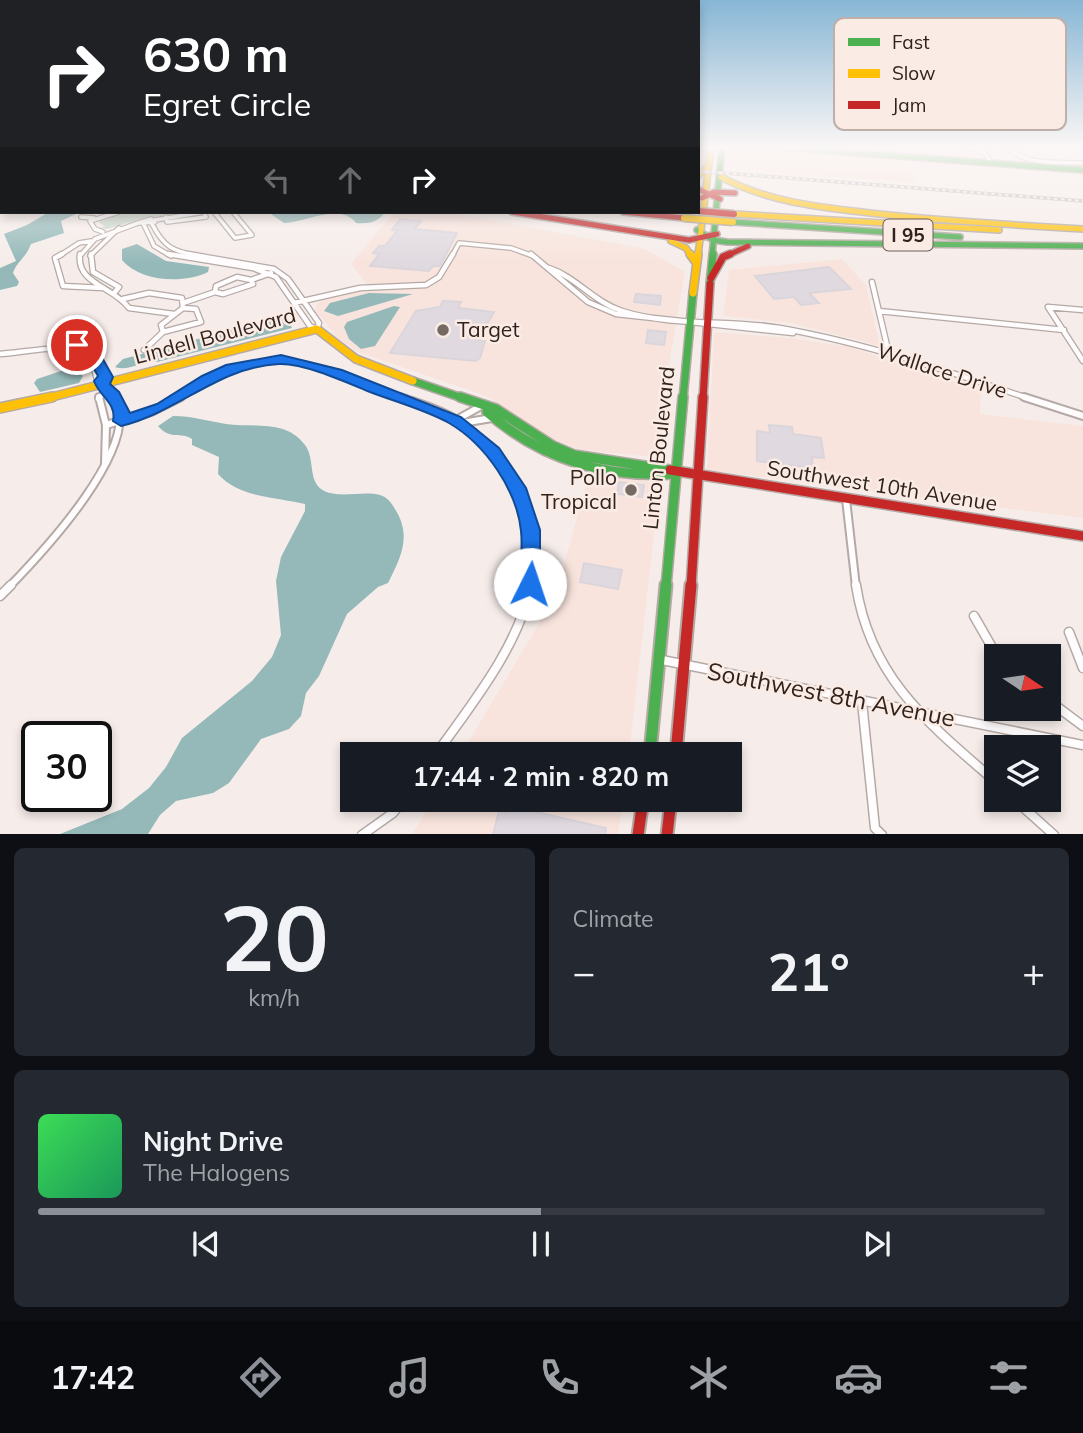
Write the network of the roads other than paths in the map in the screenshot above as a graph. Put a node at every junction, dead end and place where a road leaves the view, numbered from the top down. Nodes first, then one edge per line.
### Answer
1 (731, 185) edge
2 (709, 193) edge
3 (780, 199) junction
4 (700, 211) edge
5 (113, 214) edge
6 (206, 214) edge
7 (216, 214) edge
8 (235, 214) edge
9 (525, 214) edge
10 (643, 214) edge
11 (81, 217) dead end
12 (733, 218) junction
13 (94, 219) junction
14 (153, 222) junction
15 (138, 223) junction
16 (144, 225) junction
17 (119, 228) junction
18 (1083, 231) edge
19 (104, 232) junction
20 (640, 232) junction
21 (697, 235) junction
22 (714, 238) junction
23 (91, 241) junction
24 (772, 243) junction
25 (1083, 244) edge
26 (219, 259) joint
27 (695, 261) junction
28 (239, 262) junction
29 (234, 265) junction
30 (549, 268) joint
31 (273, 272) junction
32 (711, 278) junction
33 (251, 280) junction
34 (872, 282) dead end
35 (106, 288) junction
36 (115, 292) junction
37 (215, 292) junction
38 (123, 299) junction
39 (304, 301) junction
40 (294, 303) junction
41 (183, 306) junction
42 (1048, 307) joint
43 (1083, 310) edge
44 (879, 311) junction
45 (174, 314) junction
46 (691, 321) junction
47 (706, 323) junction
48 (317, 330) junction
49 (1064, 330) junction
50 (163, 332) junction
51 (144, 350) dead end
52 (67, 351) junction
53 (0, 354) edge
54 (888, 354) junction
55 (1083, 362) edge
56 (103, 386) junction
57 (486, 406) junction
58 (0, 408) edge
59 (1083, 416) edge
60 (493, 418) junction
61 (121, 421) junction
62 (459, 422) junction
63 (107, 425) junction
64 (105, 463) junction
65 (676, 473) junction
66 (697, 477) junction
67 (846, 499) junction
68 (1083, 536) edge
69 (0, 596) edge
70 (974, 616) dead end
71 (1069, 632) dead end
72 (989, 644) edge
73 (662, 660) junction
74 (686, 666) junction
75 (1083, 668) edge
76 (862, 702) junction
77 (1061, 709) edge
78 (918, 713) junction
79 (1083, 726) edge
80 (444, 742) edge
81 (652, 742) edge
82 (677, 742) edge
83 (1083, 745) edge
84 (984, 771) edge
85 (394, 812) edge
86 (641, 812) edge
87 (670, 812) edge
88 (1028, 812) edge
89 (878, 832) edge
90 (363, 834) edge
91 (638, 834) edge
92 (667, 834) edge
93 (1053, 834) edge

1 - 3 main road
2 - 3 main road
2 - 21 main road, Linton Boulevard
2 - 22 main road, Linton Boulevard
3 - 18 main road
4 - 12 main road, I 95, bridge
5 - 13 street
6 - 14 street
7 - 8 street
9 - 20 main road
10 - 12 main road, I 95, bridge
11 - 13 street
12 - 18 main road, I 95
12 - 25 main road, I 95
13 - 19 street
14 - 15 street
14 - 16 street
14 - 26 street
15 - 16 street
15 - 17 street
16 - 29 street
17 - 19 street
17 - 36 street
19 - 23 street
20 - 21 main road
20 - 27 main road
21 - 22 main road
21 - 27 main road, Linton Boulevard
22 - 24 main road
22 - 32 main road, Linton Boulevard
23 - 35 street
23 - 35 street
24 - 25 main road
24 - 32 main road
26 - 28 street
27 - 46 main road, Linton Boulevard
28 - 29 street
28 - 31 street
29 - 31 street
30 - 39 street
30 - 46 street, Wallace Drive
31 - 33 street
31 - 39 street
31 - 40 street
32 - 47 main road, Linton Boulevard
33 - 37 street
33 - 37 street
34 - 44 street
35 - 36 street
36 - 38 street
37 - 41 street
38 - 41 street
38 - 45 street
39 - 40 street
39 - 48 street
40 - 48 street
41 - 45 street
41 - 50 street
42 - 43 street
42 - 49 street
44 - 49 street
44 - 54 street
45 - 50 street
46 - 47 street, Wallace Drive
46 - 65 main road, Linton Boulevard
47 - 54 street, Wallace Drive
47 - 66 main road, Linton Boulevard
48 - 56 main road, Lindell Boulevard
48 - 57 main road, Southwest 10th Avenue
49 - 55 street
50 - 51 street
52 - 53 street
52 - 56 street
52 - 56 street
54 - 59 street, Wallace Drive
56 - 58 main road, Lindell Boulevard
56 - 61 street
56 - 63 street
57 - 60 main road, Southwest 10th Avenue
57 - 62 street
57 - 65 main road, Southwest 10th Avenue
60 - 62 street
60 - 65 main road, Southwest 10th Avenue
61 - 62 street
61 - 63 street
61 - 64 street
62 - 80 street
63 - 64 street
64 - 69 street
65 - 66 main road, Southwest 10th Avenue
65 - 73 main road, Linton Boulevard
66 - 67 main road, Southwest 10th Avenue
66 - 74 main road, Linton Boulevard
67 - 68 main road, Southwest 10th Avenue
67 - 78 street
70 - 72 street
71 - 75 street
73 - 74 street, Southwest 8th Avenue
73 - 81 main road, Linton Boulevard
74 - 76 street, Southwest 8th Avenue
74 - 82 main road, Linton Boulevard
76 - 78 street, Southwest 8th Avenue
76 - 89 street
77 - 79 street
78 - 83 street, Southwest 8th Avenue
78 - 84 street
85 - 90 street
86 - 91 main road
87 - 92 main road
88 - 93 street

